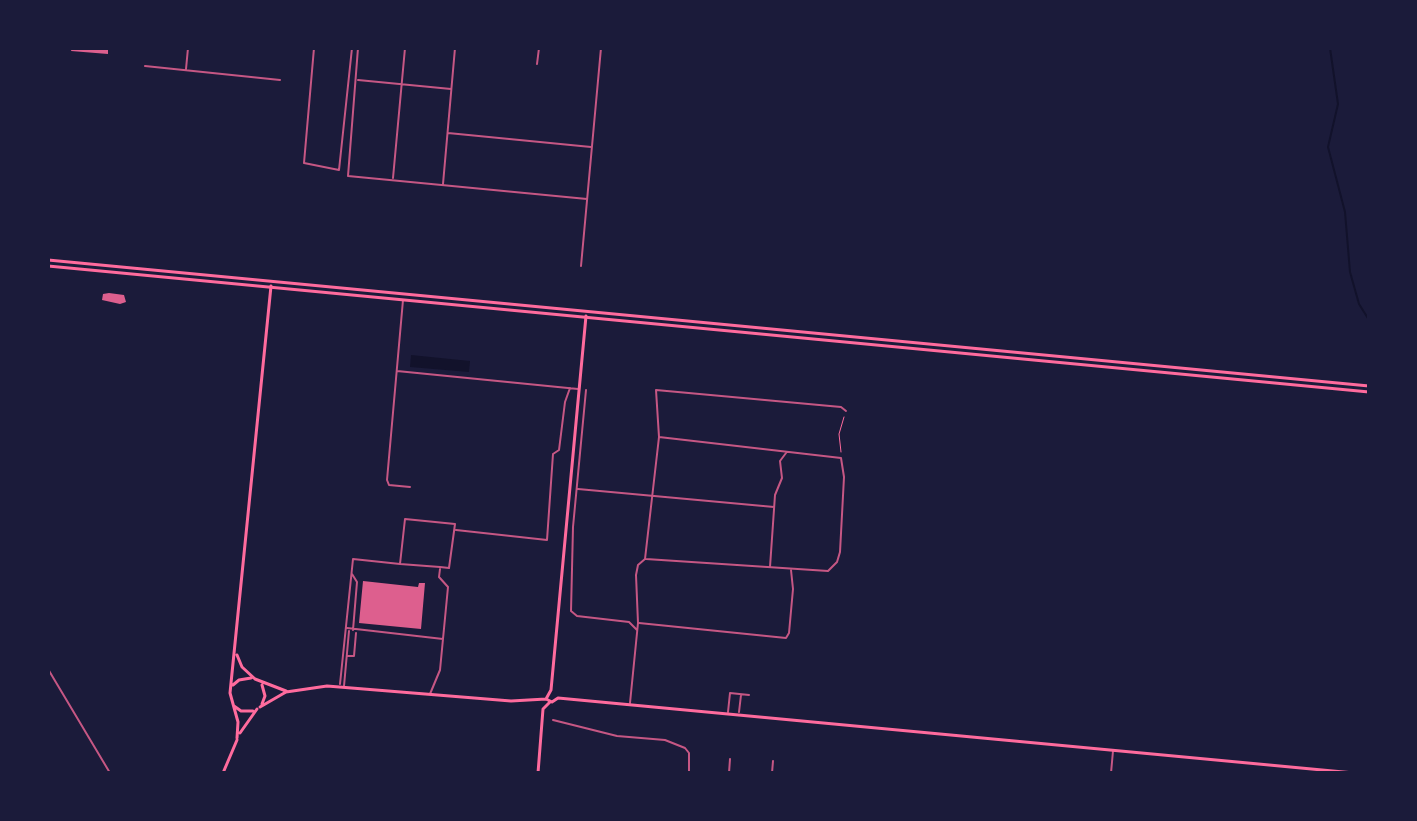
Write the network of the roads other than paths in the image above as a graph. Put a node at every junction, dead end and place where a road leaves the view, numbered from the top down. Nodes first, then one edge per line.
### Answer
1 (188, 48) edge
2 (314, 48) edge
3 (352, 48) edge
4 (358, 48) edge
5 (405, 48) edge
6 (455, 48) edge
7 (539, 48) edge
8 (601, 48) edge
9 (537, 64) dead end
10 (145, 66) dead end
11 (186, 70) junction
12 (280, 80) dead end
13 (355, 80) junction
14 (401, 85) junction
15 (452, 90) junction
16 (448, 133) junction
17 (592, 147) junction
18 (392, 180) junction
19 (443, 186) junction
20 (587, 199) junction
21 (48, 260) edge
22 (48, 266) edge
23 (581, 266) dead end
24 (152, 269) junction
25 (151, 275) junction
26 (271, 281) junction
27 (271, 286) junction
28 (327, 286) junction
29 (326, 292) junction
30 (403, 299) junction
31 (586, 316) junction
32 (870, 338) junction
33 (870, 344) junction
34 (1143, 364) junction
35 (1143, 370) junction
36 (397, 371) junction
37 (1249, 374) junction
38 (1248, 380) junction
39 (1369, 386) edge
40 (570, 388) junction
41 (579, 389) junction
42 (586, 390) dead end
43 (1369, 392) edge
44 (846, 411) road end
45 (659, 437) junction
46 (786, 453) junction
47 (410, 487) dead end
48 (577, 489) junction
49 (653, 497) junction
50 (774, 507) junction
51 (454, 530) junction
52 (645, 559) junction
53 (400, 564) junction
54 (440, 567) junction
55 (770, 569) junction
56 (791, 569) junction
57 (352, 573) junction
58 (638, 623) junction
59 (350, 629) junction
60 (637, 630) junction
61 (443, 639) junction
62 (236, 647) junction
63 (347, 656) junction
64 (48, 669) edge
65 (257, 681) junction
66 (342, 686) junction
67 (294, 690) junction
68 (551, 690) junction
69 (231, 691) junction
70 (430, 694) junction
71 (741, 694) junction
72 (749, 695) dead end
73 (558, 698) junction
74 (548, 700) junction
75 (232, 703) junction
76 (630, 705) junction
77 (258, 708) junction
78 (728, 714) junction
79 (739, 715) junction
80 (553, 720) dead end
81 (237, 738) junction
82 (1113, 750) junction
83 (730, 759) dead end
84 (773, 761) dead end
85 (110, 773) edge
86 (223, 773) edge
87 (538, 773) edge
88 (689, 773) edge
89 (729, 773) edge
90 (772, 773) edge
91 (1111, 773) edge
92 (1354, 773) edge

1 - 11 street
2 - 3 street
4 - 13 street
5 - 14 street
6 - 15 street
7 - 9 street
8 - 17 street
10 - 11 street
11 - 12 street
13 - 14 street
13 - 18 street
14 - 15 street
14 - 18 street
15 - 16 street
16 - 17 street
16 - 19 street
17 - 20 street
18 - 19 street
19 - 20 street
20 - 23 street
21 - 24 main road
22 - 25 main road
24 - 25 main road
24 - 26 main road
25 - 27 main road
26 - 27 main road
26 - 28 main road
27 - 29 main road
27 - 62 main road
28 - 29 main road
28 - 32 main road
29 - 30 main road
30 - 31 main road
30 - 36 street
31 - 33 main road
31 - 41 main road
32 - 33 main road
32 - 34 main road
33 - 35 main road
34 - 35 main road
34 - 37 main road
35 - 38 main road
36 - 40 street
36 - 47 street
37 - 38 main road
37 - 39 main road
38 - 43 main road
40 - 41 street
40 - 51 street
41 - 68 main road
42 - 48 street
44 - 45 street
45 - 46 street
45 - 49 street
46 - 50 street
46 - 56 street
48 - 49 street
48 - 60 street
49 - 50 street
49 - 52 street
50 - 55 street
51 - 53 street
51 - 54 street
52 - 55 street
52 - 58 street
53 - 54 street
53 - 57 street
54 - 61 street
55 - 56 street
56 - 58 street
57 - 59 street
57 - 59 street
58 - 60 street
59 - 61 street
59 - 63 street
59 - 63 street
59 - 66 street
60 - 76 street
61 - 70 street
62 - 65 main road
62 - 69 main road
63 - 66 street
64 - 85 street
65 - 67 main road
65 - 69 main road
65 - 77 main road
66 - 67 main road
66 - 70 main road
67 - 77 main road
68 - 73 main road
68 - 74 main road
69 - 75 main road
70 - 74 main road
71 - 72 street
71 - 78 street
71 - 79 street
73 - 74 main road
73 - 76 main road
74 - 87 main road
75 - 77 main road
75 - 81 main road
76 - 78 main road
77 - 81 main road
78 - 79 main road
79 - 82 main road
80 - 88 street
81 - 86 main road
82 - 91 street
82 - 92 main road
83 - 89 street
84 - 90 street

